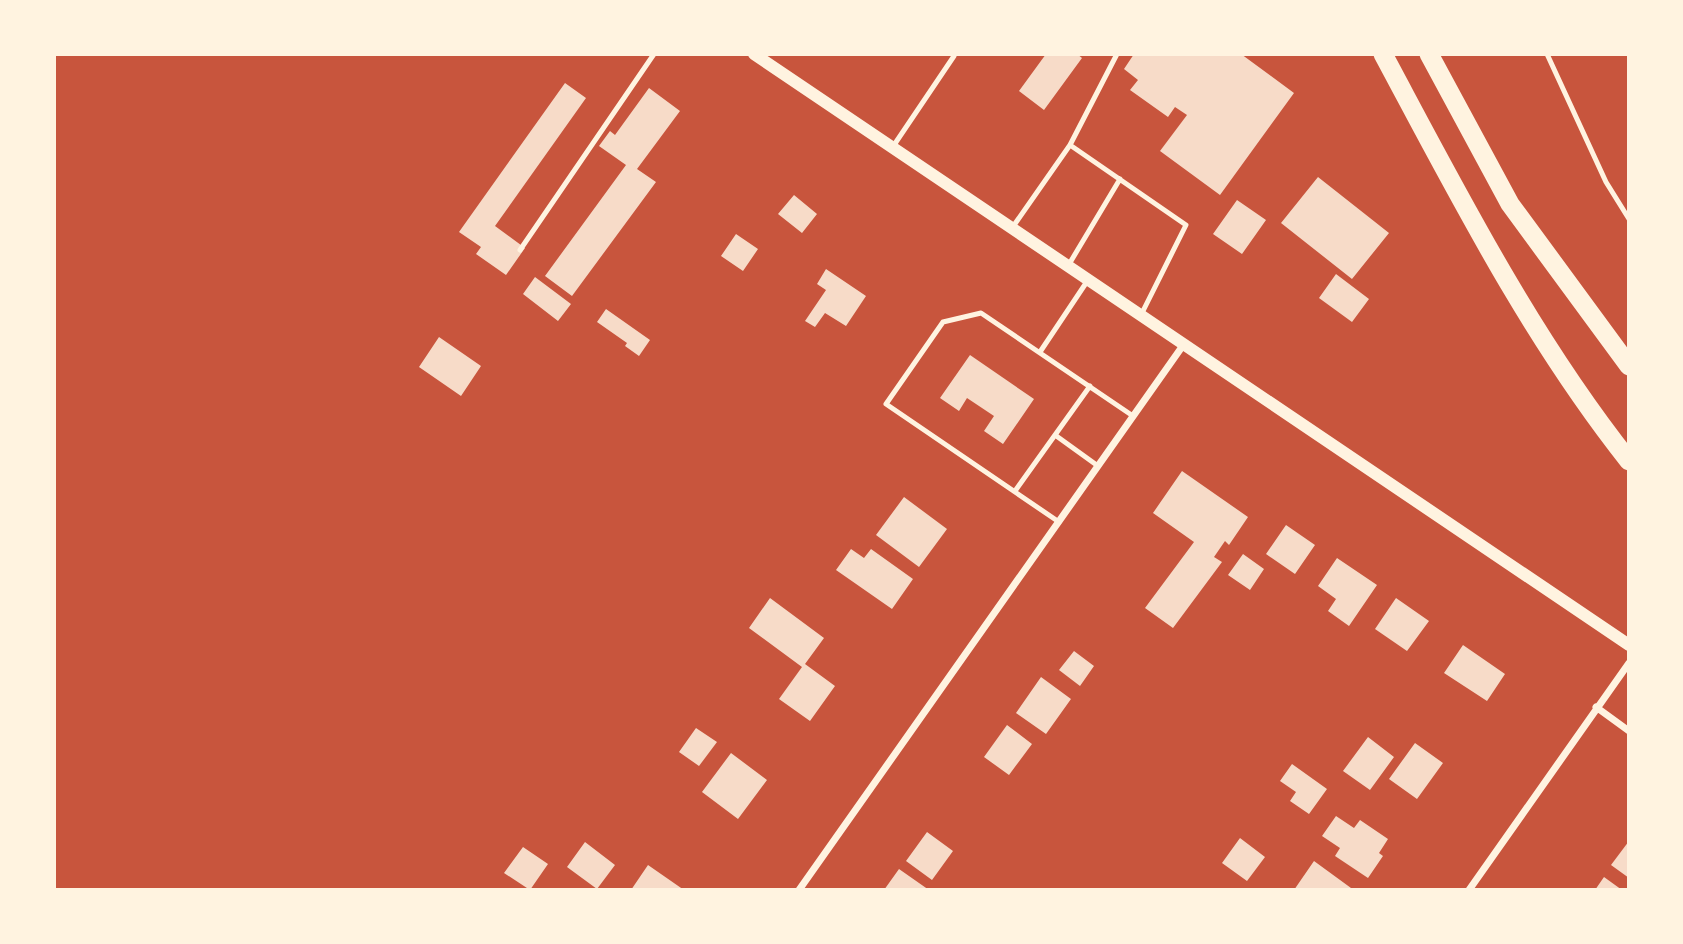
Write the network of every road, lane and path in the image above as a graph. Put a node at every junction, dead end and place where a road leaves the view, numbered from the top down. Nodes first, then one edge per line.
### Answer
1 (654, 54) edge
2 (754, 54) edge
3 (1116, 54) edge
4 (1383, 54) edge
5 (1429, 54) edge
6 (1547, 54) edge
7 (953, 55) edge
8 (771, 59) edge
9 (1070, 145) junction
10 (892, 148) junction
11 (1120, 180) junction
12 (1629, 219) edge
13 (1012, 229) junction
14 (520, 250) dead end
15 (1068, 266) junction
16 (1088, 280) junction
17 (1141, 315) junction
18 (1184, 344) junction
19 (1040, 352) junction
20 (1629, 366) edge
21 (1090, 386) junction
22 (1133, 416) junction
23 (1055, 435) junction
24 (1629, 461) edge
25 (1098, 466) junction
26 (1015, 491) junction
27 (1059, 522) junction
28 (1629, 645) edge
29 (1629, 663) edge
30 (1596, 707) junction
31 (1629, 731) edge
32 (799, 890) edge
33 (1469, 890) edge

1 - 14 lane
2 - 8 street
3 - 9 lane
4 - 24 highway
5 - 20 highway
6 - 12 lane
7 - 10 lane
8 - 10 street
9 - 11 lane
9 - 13 lane
10 - 13 street
11 - 15 lane
11 - 17 lane
13 - 15 street
15 - 16 street
16 - 17 street
16 - 19 lane
17 - 18 street
18 - 22 street
18 - 28 street
19 - 21 lane
19 - 26 lane
21 - 22 lane
21 - 23 lane
22 - 25 street
23 - 25 lane
23 - 26 lane
25 - 27 street
26 - 27 lane
27 - 32 street
29 - 30 street
30 - 31 street
30 - 33 street

